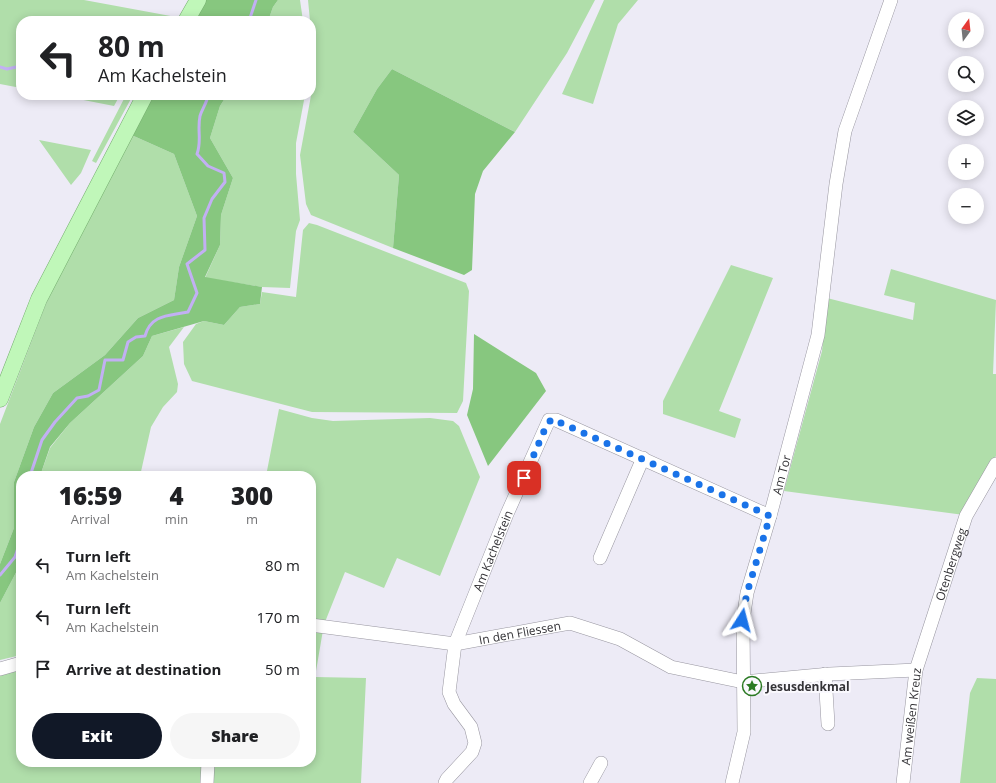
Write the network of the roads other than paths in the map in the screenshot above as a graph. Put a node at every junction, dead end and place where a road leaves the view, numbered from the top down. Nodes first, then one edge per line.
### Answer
1 (198, 0) edge
2 (891, 0) edge
3 (189, 16) edge
4 (142, 100) edge
5 (0, 399) edge
6 (643, 458) junction
7 (996, 464) edge
8 (770, 516) junction
9 (600, 558) dead end
10 (316, 626) edge
11 (455, 644) junction
12 (16, 664) edge
13 (0, 669) edge
14 (916, 670) junction
15 (825, 674) junction
16 (743, 682) junction
17 (828, 724) dead end
18 (601, 763) dead end
19 (208, 767) edge
20 (207, 783) edge
21 (445, 783) edge
22 (590, 783) edge
23 (732, 783) edge
24 (903, 783) edge

1 - 3 main road
2 - 8 street, Am Tor
4 - 5 main road
6 - 8 street, Am Kachelstein
6 - 9 street
6 - 11 street, Am Kachelstein
7 - 14 street, Otenbergweg
8 - 16 street, Am Tor
10 - 11 street, In den Fliessen
11 - 16 street, In den Fliessen
11 - 21 street
12 - 13 street
14 - 15 street, Am weißen Kreuz
14 - 24 street, Am weißen Kreuz
15 - 16 street, Am weißen Kreuz
15 - 17 street
16 - 23 street, Am Tor
18 - 22 street
19 - 20 street

